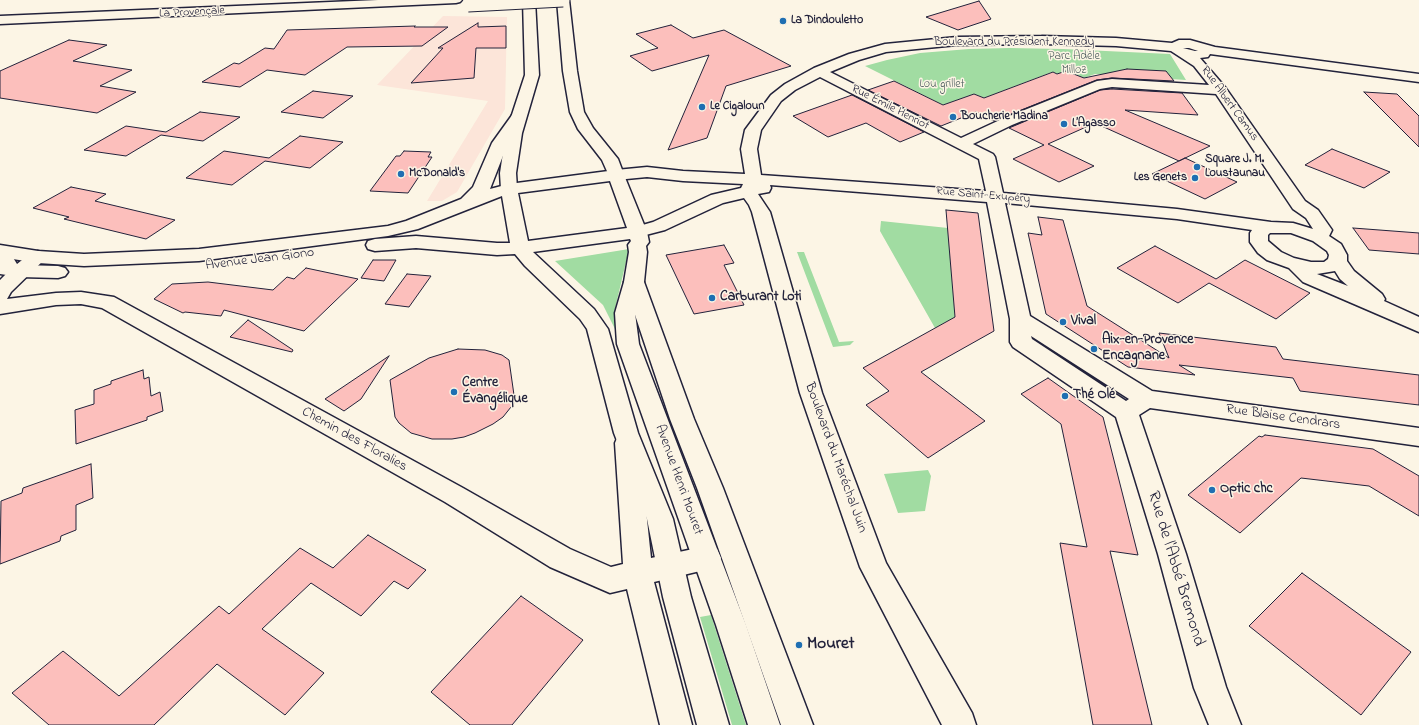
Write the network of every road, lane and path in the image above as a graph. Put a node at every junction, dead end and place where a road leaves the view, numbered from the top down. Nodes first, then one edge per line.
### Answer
1 (199, 0) edge
2 (224, 0) edge
3 (456, 0) edge
4 (529, 0) edge
5 (563, 0) edge
6 (149, 2) junction
7 (0, 9) edge
8 (108, 17) junction
9 (0, 20) edge
10 (1174, 49) joint
11 (1201, 56) junction
12 (819, 71) junction
13 (1400, 76) junction
14 (1419, 78) edge
15 (1220, 90) junction
16 (1419, 94) edge
17 (520, 114) junction
18 (960, 144) junction
19 (616, 176) junction
20 (751, 185) junction
21 (509, 189) junction
22 (994, 197) junction
23 (466, 203) junction
24 (1299, 205) junction
25 (1177, 214) junction
26 (1277, 227) junction
27 (638, 232) junction
28 (1319, 237) junction
29 (1259, 242) junction
30 (520, 248) junction
31 (0, 252) edge
32 (38, 257) junction
33 (1337, 261) junction
34 (1297, 265) junction
35 (10, 269) edge
36 (634, 282) junction
37 (0, 295) edge
38 (0, 307) edge
39 (1386, 309) junction
40 (1419, 325) edge
41 (1136, 406) junction
42 (626, 433) junction
43 (1419, 437) edge
44 (707, 558) junction
45 (671, 566) junction
46 (638, 574) junction
47 (676, 725) edge
48 (713, 725) edge
49 (764, 725) edge
50 (797, 725) edge
51 (960, 725) edge
52 (1225, 725) edge

1 - 6 main road
2 - 6 main road, La Provençale
3 - 8 main road, La Provençale
4 - 17 main road
5 - 8 main road, bridge
5 - 19 main road
6 - 7 main road, La Provençale
8 - 9 main road, La Provençale
10 - 11 main road, Rue Albert Camus
10 - 12 main road, Boulevard du Président Kennedy
11 - 13 main road
11 - 15 main road, Rue Albert Camus
12 - 18 main road, Rue Émile Henriot
12 - 20 main road, Boulevard du Président Kennedy
13 - 14 main road
13 - 16 main road
15 - 18 main road
15 - 24 main road, Rue Albert Camus
17 - 21 main road
17 - 23 main road
18 - 22 main road, Rue Émile Henriot
19 - 20 main road, Rue Saint-Exupéry
19 - 21 main road, Rue Saint-Exupéry
19 - 27 main road
20 - 22 main road, Rue Saint-Exupéry
20 - 27 main road, Rue Saint-Exupéry
20 - 51 main road, Boulevard du Maréchal Juin
21 - 23 main road, Avenue Jean Giono
21 - 30 main road
22 - 25 main road, Rue Saint-Exupéry
22 - 41 main road, Rue Blaise Cendrars
23 - 32 main road, Avenue Jean Giono
24 - 26 main road
24 - 28 main road, Rue Albert Camus
25 - 26 main road, Rue Saint-Exupéry
25 - 29 main road, Rue Saint-Exupéry
26 - 28 main road, Rue Saint-Exupéry
26 - 29 main road
27 - 30 main road, Avenue Jean Giono
27 - 36 main road, Avenue Henri Mouret
28 - 33 main road, Rue Saint-Exupéry
29 - 34 main road
30 - 35 main road, Avenue Jean Giono
30 - 42 main road
31 - 32 main road, Avenue Jean Giono
31 - 35 main road
32 - 35 main road
33 - 34 main road
33 - 39 main road, Rue Saint-Exupéry
34 - 39 main road
35 - 37 main road
36 - 44 main road, Avenue Henri Mouret
36 - 50 main road
38 - 46 main road, Chemin des Floralies
39 - 40 main road
41 - 43 main road, Rue Blaise Cendrars
41 - 52 main road, Rue de l'Abbé Bremond
42 - 45 main road
42 - 46 main road
44 - 45 main road, Chemin des Floralies
44 - 49 main road, Avenue Henri Mouret
45 - 46 main road, Chemin des Floralies
45 - 48 main road
46 - 47 main road

